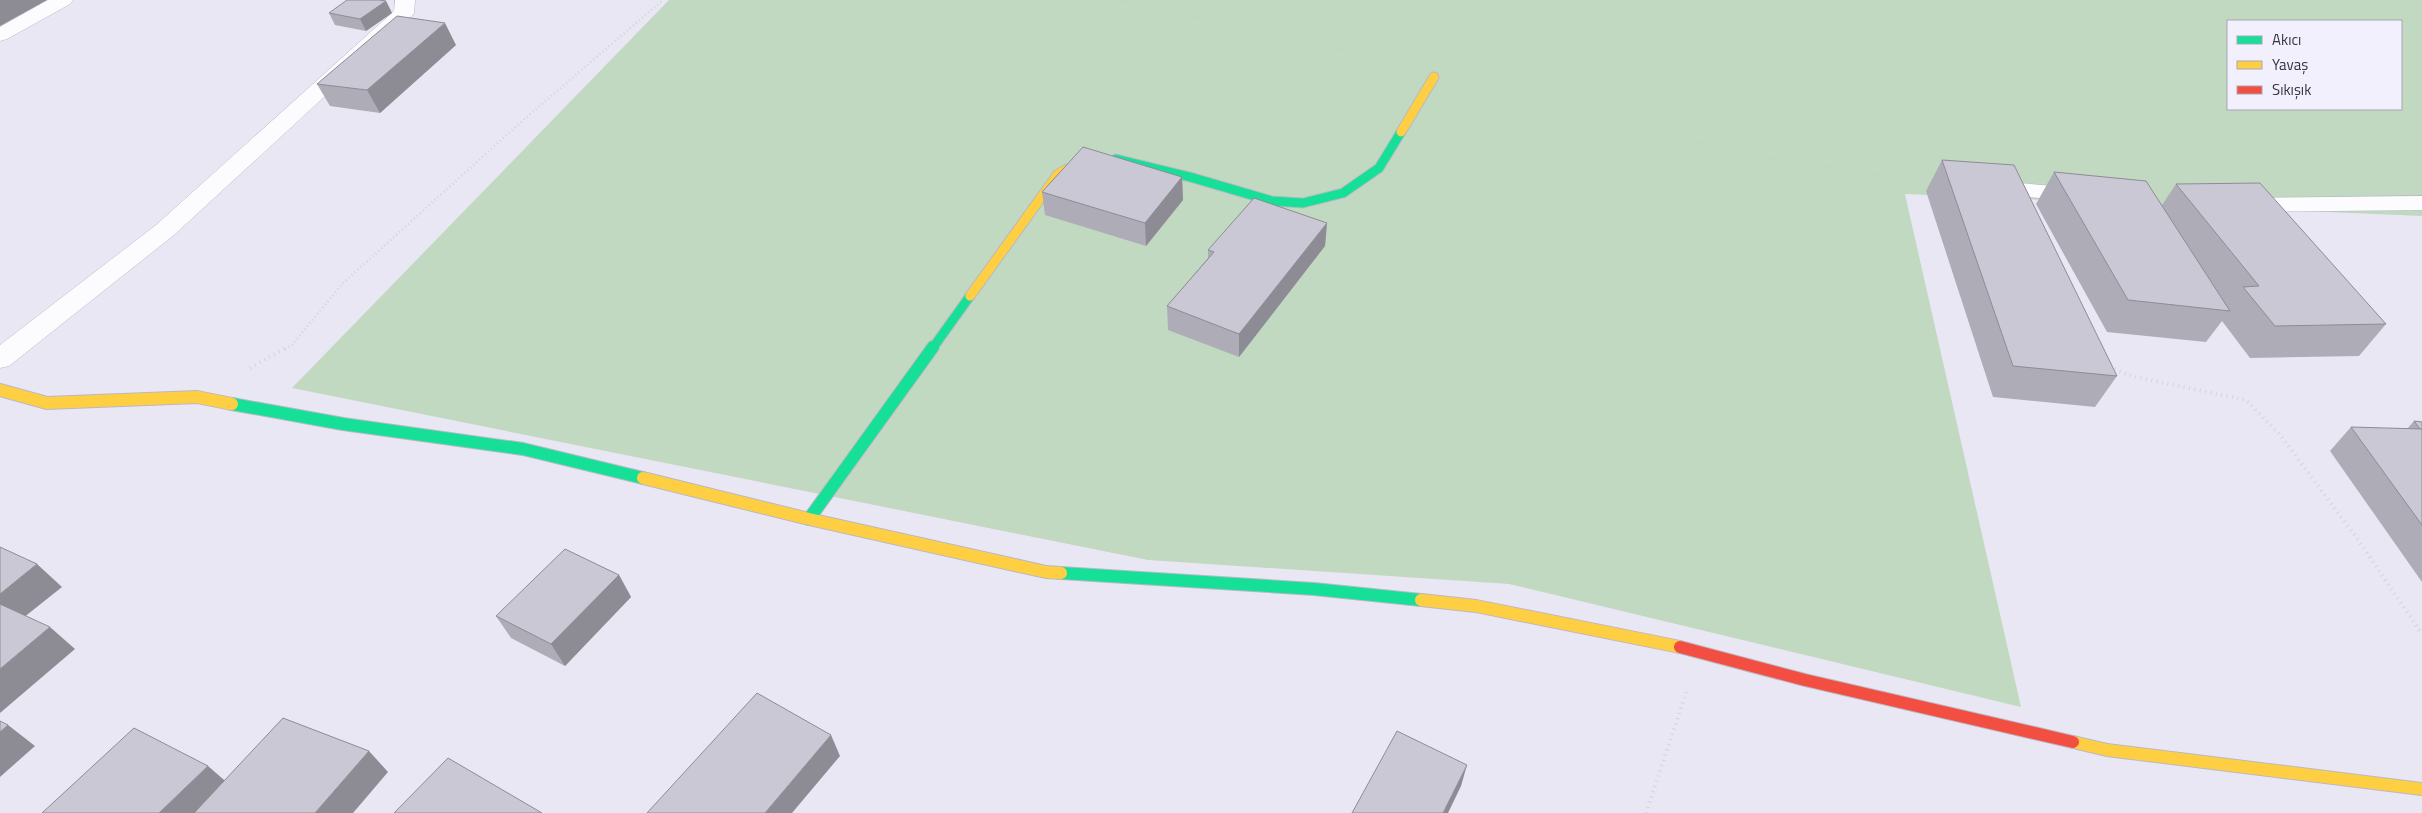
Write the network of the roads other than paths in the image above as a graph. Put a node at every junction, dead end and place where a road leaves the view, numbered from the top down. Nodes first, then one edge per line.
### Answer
1 (64, 0) edge
2 (406, 0) edge
3 (0, 35) edge
4 (1434, 77) road end
5 (1105, 160) edge
6 (1078, 163) edge
7 (2006, 189) edge
8 (2100, 197) edge
9 (2422, 203) edge
10 (2223, 204) edge
11 (0, 359) edge
12 (0, 390) edge
13 (808, 519) junction
14 (2422, 790) edge

1 - 3 street
2 - 11 street
4 - 5 street
6 - 13 street
7 - 8 street
9 - 10 street
12 - 13 street
13 - 14 street

